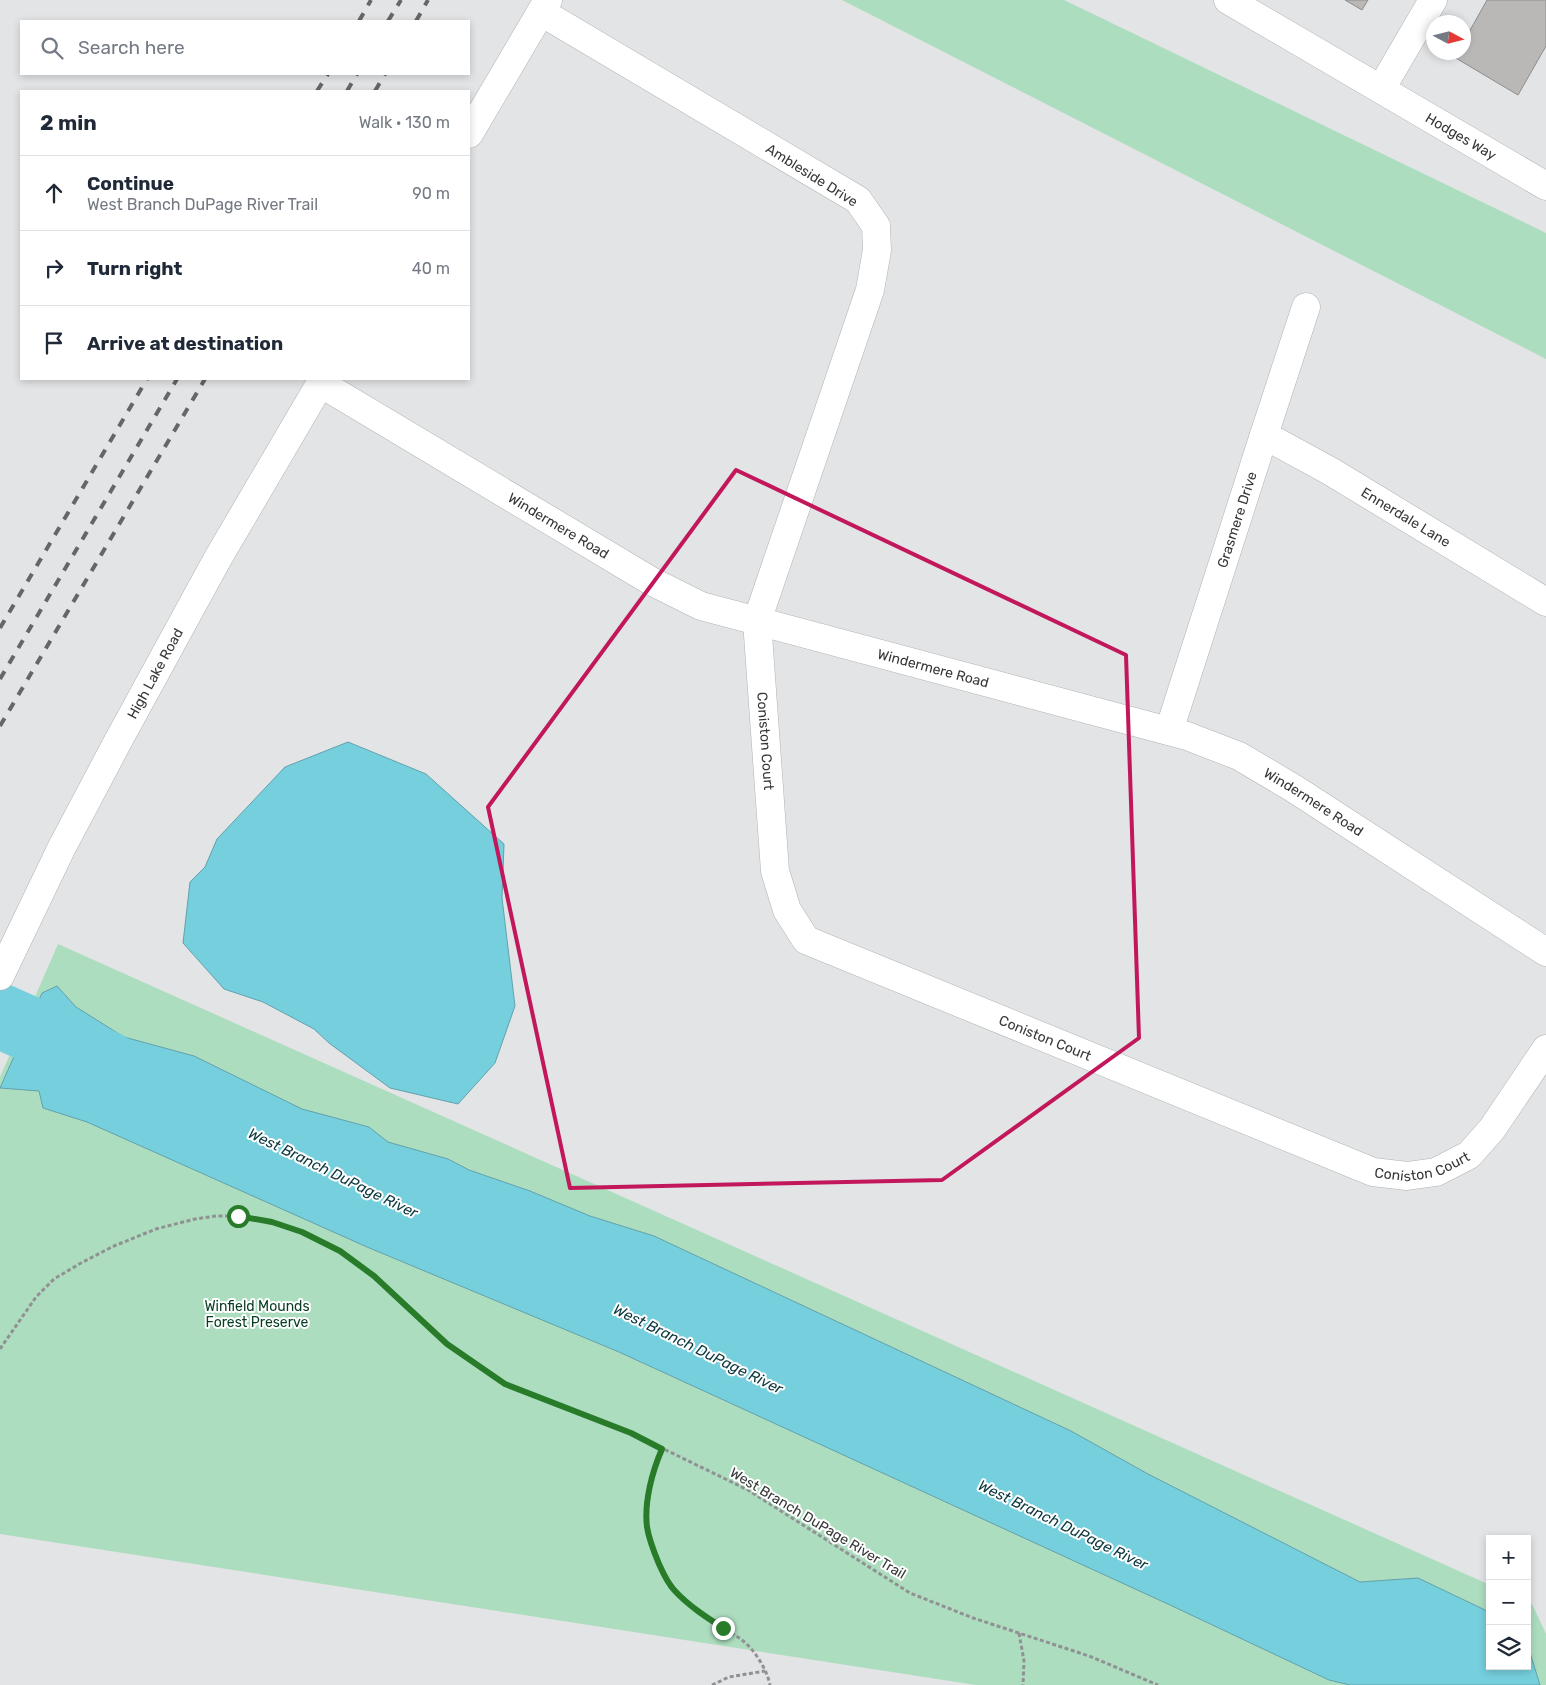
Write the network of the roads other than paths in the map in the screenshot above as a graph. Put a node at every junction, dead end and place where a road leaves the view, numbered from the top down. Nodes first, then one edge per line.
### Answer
1 (1228, 0) edge
2 (1433, 0) edge
3 (544, 6) edge
4 (1381, 89) junction
5 (470, 132) edge
6 (1544, 180) edge
7 (1306, 307) dead end
8 (322, 381) edge
9 (1264, 435) junction
10 (1546, 602) edge
11 (757, 620) junction
12 (1168, 731) junction
13 (1546, 952) edge
14 (0, 976) edge
15 (1546, 1049) edge

1 - 4 street, Hodges Way
2 - 4 street
3 - 5 street
3 - 11 street, Ambleside Drive
4 - 6 street, Hodges Way
7 - 9 street, Grasmere Drive
8 - 11 street, Windermere Road
8 - 14 street, High Lake Road
9 - 10 street, Ennerdale Lane
9 - 12 street, Grasmere Drive
11 - 12 street, Windermere Road
11 - 15 street, Coniston Court
12 - 13 street, Windermere Road

